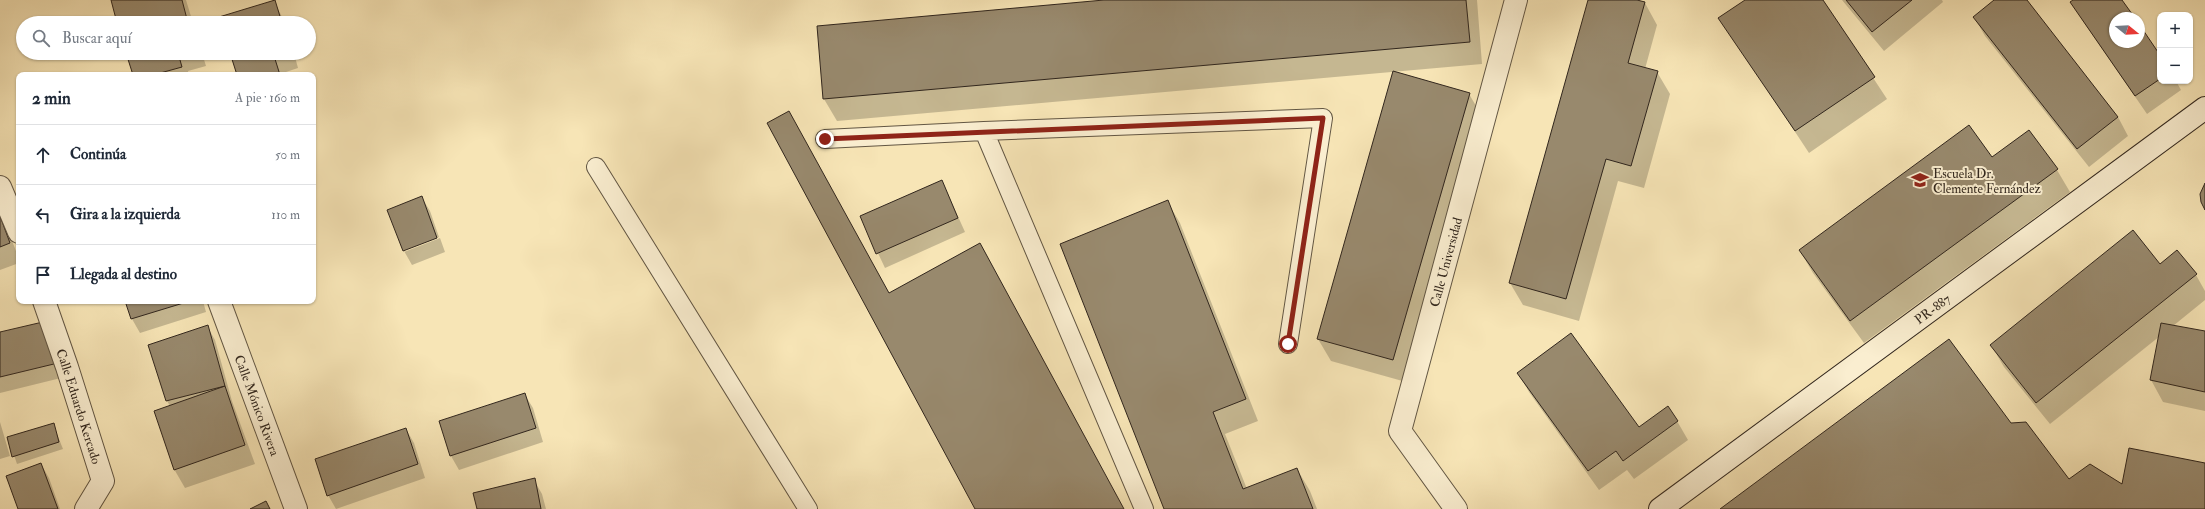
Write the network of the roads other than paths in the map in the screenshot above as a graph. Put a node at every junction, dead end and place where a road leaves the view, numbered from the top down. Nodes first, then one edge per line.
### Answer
1 (1516, 0) edge
2 (2205, 108) edge
3 (984, 132) junction
4 (825, 139) dead end
5 (596, 167) dead end
6 (0, 187) edge
7 (16, 225) edge
8 (45, 304) edge
9 (220, 304) edge
10 (1288, 344) dead end
11 (86, 509) edge
12 (296, 509) edge
13 (808, 509) edge
14 (1144, 509) edge
15 (1456, 509) edge
16 (1660, 509) edge

1 - 15 street, Calle Universidad
2 - 16 street, PR-887
3 - 4 lane
3 - 10 lane
3 - 14 lane
5 - 13 lane
6 - 7 street
8 - 11 street, Calle Eduardo Kercado
9 - 12 street, Calle Mónico Rivera

